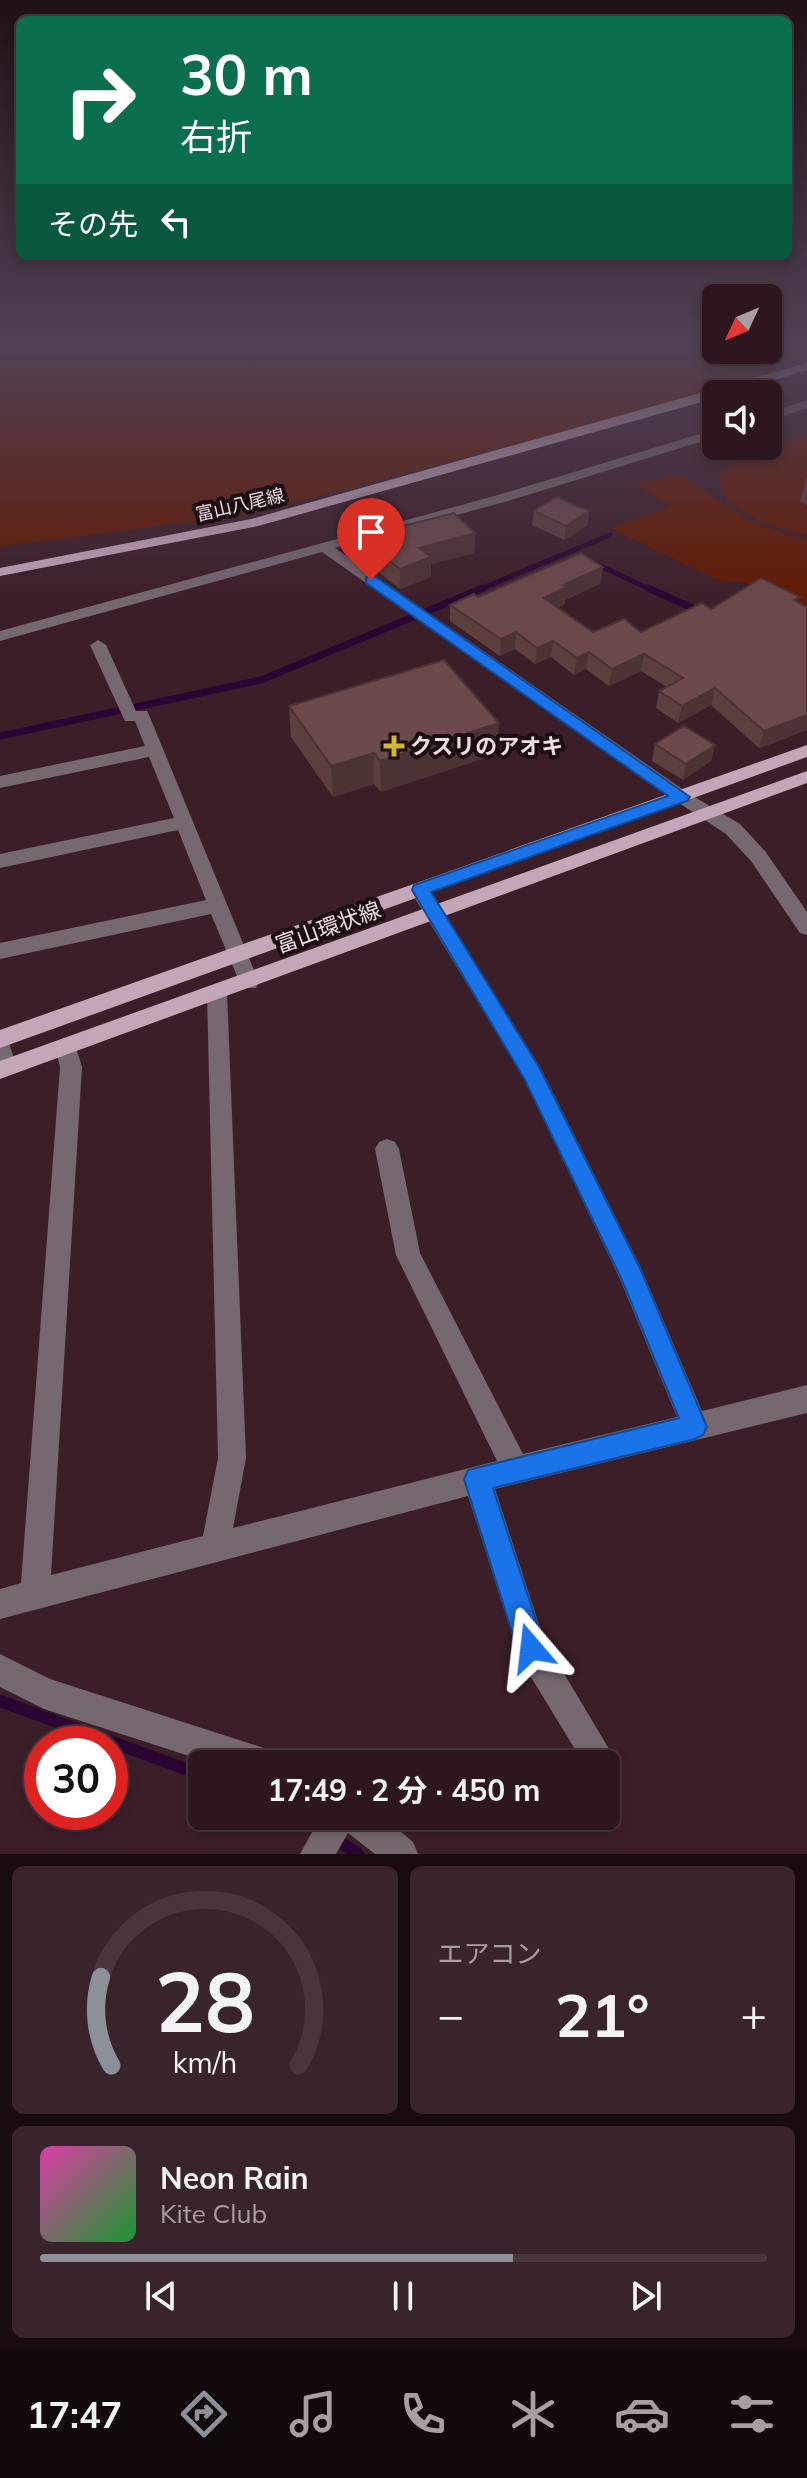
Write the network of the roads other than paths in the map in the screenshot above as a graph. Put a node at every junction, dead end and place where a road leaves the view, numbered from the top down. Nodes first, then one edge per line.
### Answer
1 (563, 437) edge
2 (702, 437) edge
3 (324, 547) junction
4 (0, 572) edge
5 (0, 636) edge
6 (98, 645) dead end
7 (155, 750) junction
8 (807, 751) edge
9 (807, 777) edge
10 (0, 782) edge
11 (682, 797) junction
12 (708, 814) junction
13 (185, 822) junction
14 (0, 861) edge
15 (420, 890) junction
16 (218, 905) junction
17 (435, 913) junction
18 (807, 928) edge
19 (0, 951) edge
20 (239, 955) junction
21 (249, 982) junction
22 (217, 993) junction
23 (0, 1039) edge
24 (0, 1046) edge
25 (66, 1047) junction
26 (3, 1069) edge
27 (387, 1149) dead end
28 (807, 1399) edge
29 (695, 1427) junction
30 (516, 1470) junction
31 (477, 1479) junction
32 (215, 1547) junction
33 (35, 1595) junction
34 (0, 1604) edge
35 (0, 1670) edge
36 (221, 1750) edge
37 (593, 1750) edge
38 (373, 1830) edge
39 (401, 1854) edge

1 - 4 main road, 富山八尾線
2 - 3 street
3 - 5 street
3 - 11 street
6 - 7 street
7 - 10 street
7 - 13 street
8 - 11 main road, 富山環状線
9 - 12 main road, 富山環状線
11 - 12 street
11 - 15 main road, 富山環状線
12 - 17 main road, 富山環状線
12 - 18 street
13 - 14 street
13 - 16 street
15 - 17 street
15 - 20 main road, 富山環状線
16 - 19 street
16 - 20 street
17 - 21 main road, 富山環状線
17 - 29 street
20 - 21 street
20 - 23 main road, 富山環状線
21 - 22 main road, 富山環状線
22 - 25 main road, 富山環状線
22 - 32 street
24 - 26 street
25 - 26 main road, 富山環状線
25 - 33 street
27 - 30 street
28 - 29 street
29 - 30 street
30 - 31 street
31 - 32 street
31 - 37 street
32 - 33 street
33 - 34 street
35 - 36 street
38 - 39 street

